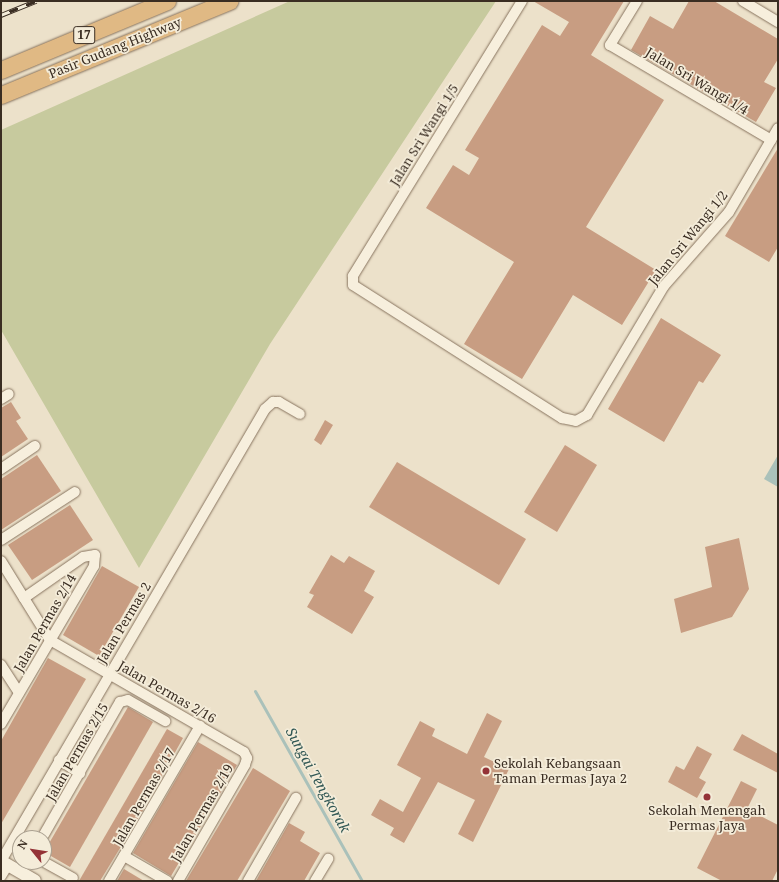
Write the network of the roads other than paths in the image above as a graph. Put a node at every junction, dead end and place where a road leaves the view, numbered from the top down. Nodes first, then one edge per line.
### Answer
1 (167, 1) edge
2 (229, 1) edge
3 (522, 1) edge
4 (637, 1) edge
5 (743, 1) edge
6 (778, 22) edge
7 (1, 70) edge
8 (1, 95) edge
9 (778, 128) edge
10 (771, 140) junction
11 (300, 414) dead end
12 (576, 421) joint
13 (35, 446) dead end
14 (1, 469) edge
15 (75, 492) dead end
16 (1, 540) edge
17 (1, 561) edge
18 (24, 598) junction
19 (50, 640) junction
20 (1, 665) edge
21 (109, 673) junction
22 (19, 693) junction
23 (165, 721) dead end
24 (1, 724) edge
25 (200, 726) junction
26 (247, 758) joint
27 (59, 760) junction
28 (80, 773) junction
29 (296, 798) dead end
30 (47, 830) edge
31 (124, 856) junction
32 (328, 859) dead end
33 (3, 862) edge
34 (52, 866) edge
35 (1, 876) edge
36 (73, 878) dead end
37 (36, 881) edge
38 (109, 881) edge
39 (167, 881) edge
40 (178, 881) edge
41 (248, 881) edge
42 (315, 881) edge

1 - 7 highway, Pasir Gudang Highway / 17
2 - 8 highway, Pasir Gudang Highway / 17
3 - 12 street, Jalan Sri Wangi 1/5
4 - 10 street, Jalan Sri Wangi 1/4
5 - 6 street
9 - 10 street, Jalan Sri Wangi 1/2
10 - 12 street, Jalan Sri Wangi 1/2
11 - 21 street, Jalan Permas 2
13 - 14 street
15 - 16 street
17 - 18 street
18 - 19 street
18 - 19 street, Jalan Permas 2/14
19 - 21 street, Jalan Permas 2/16
19 - 22 street, Jalan Permas 2/14
20 - 22 street
21 - 25 street, Jalan Permas 2/16
21 - 27 street, Jalan Permas 2
22 - 24 street, Jalan Permas 2/14
23 - 28 street, Jalan Permas 2/15
25 - 26 street, Jalan Permas 2/16
25 - 31 street, Jalan Permas 2/17
26 - 40 street, Jalan Permas 2/19
27 - 28 street
27 - 33 street, Jalan Permas 2
28 - 30 street, Jalan Permas 2/15
29 - 41 street
31 - 38 street, Jalan Permas 2/17
31 - 39 street
32 - 42 street
33 - 35 street, Jalan Permas 2
33 - 37 street
34 - 36 street

